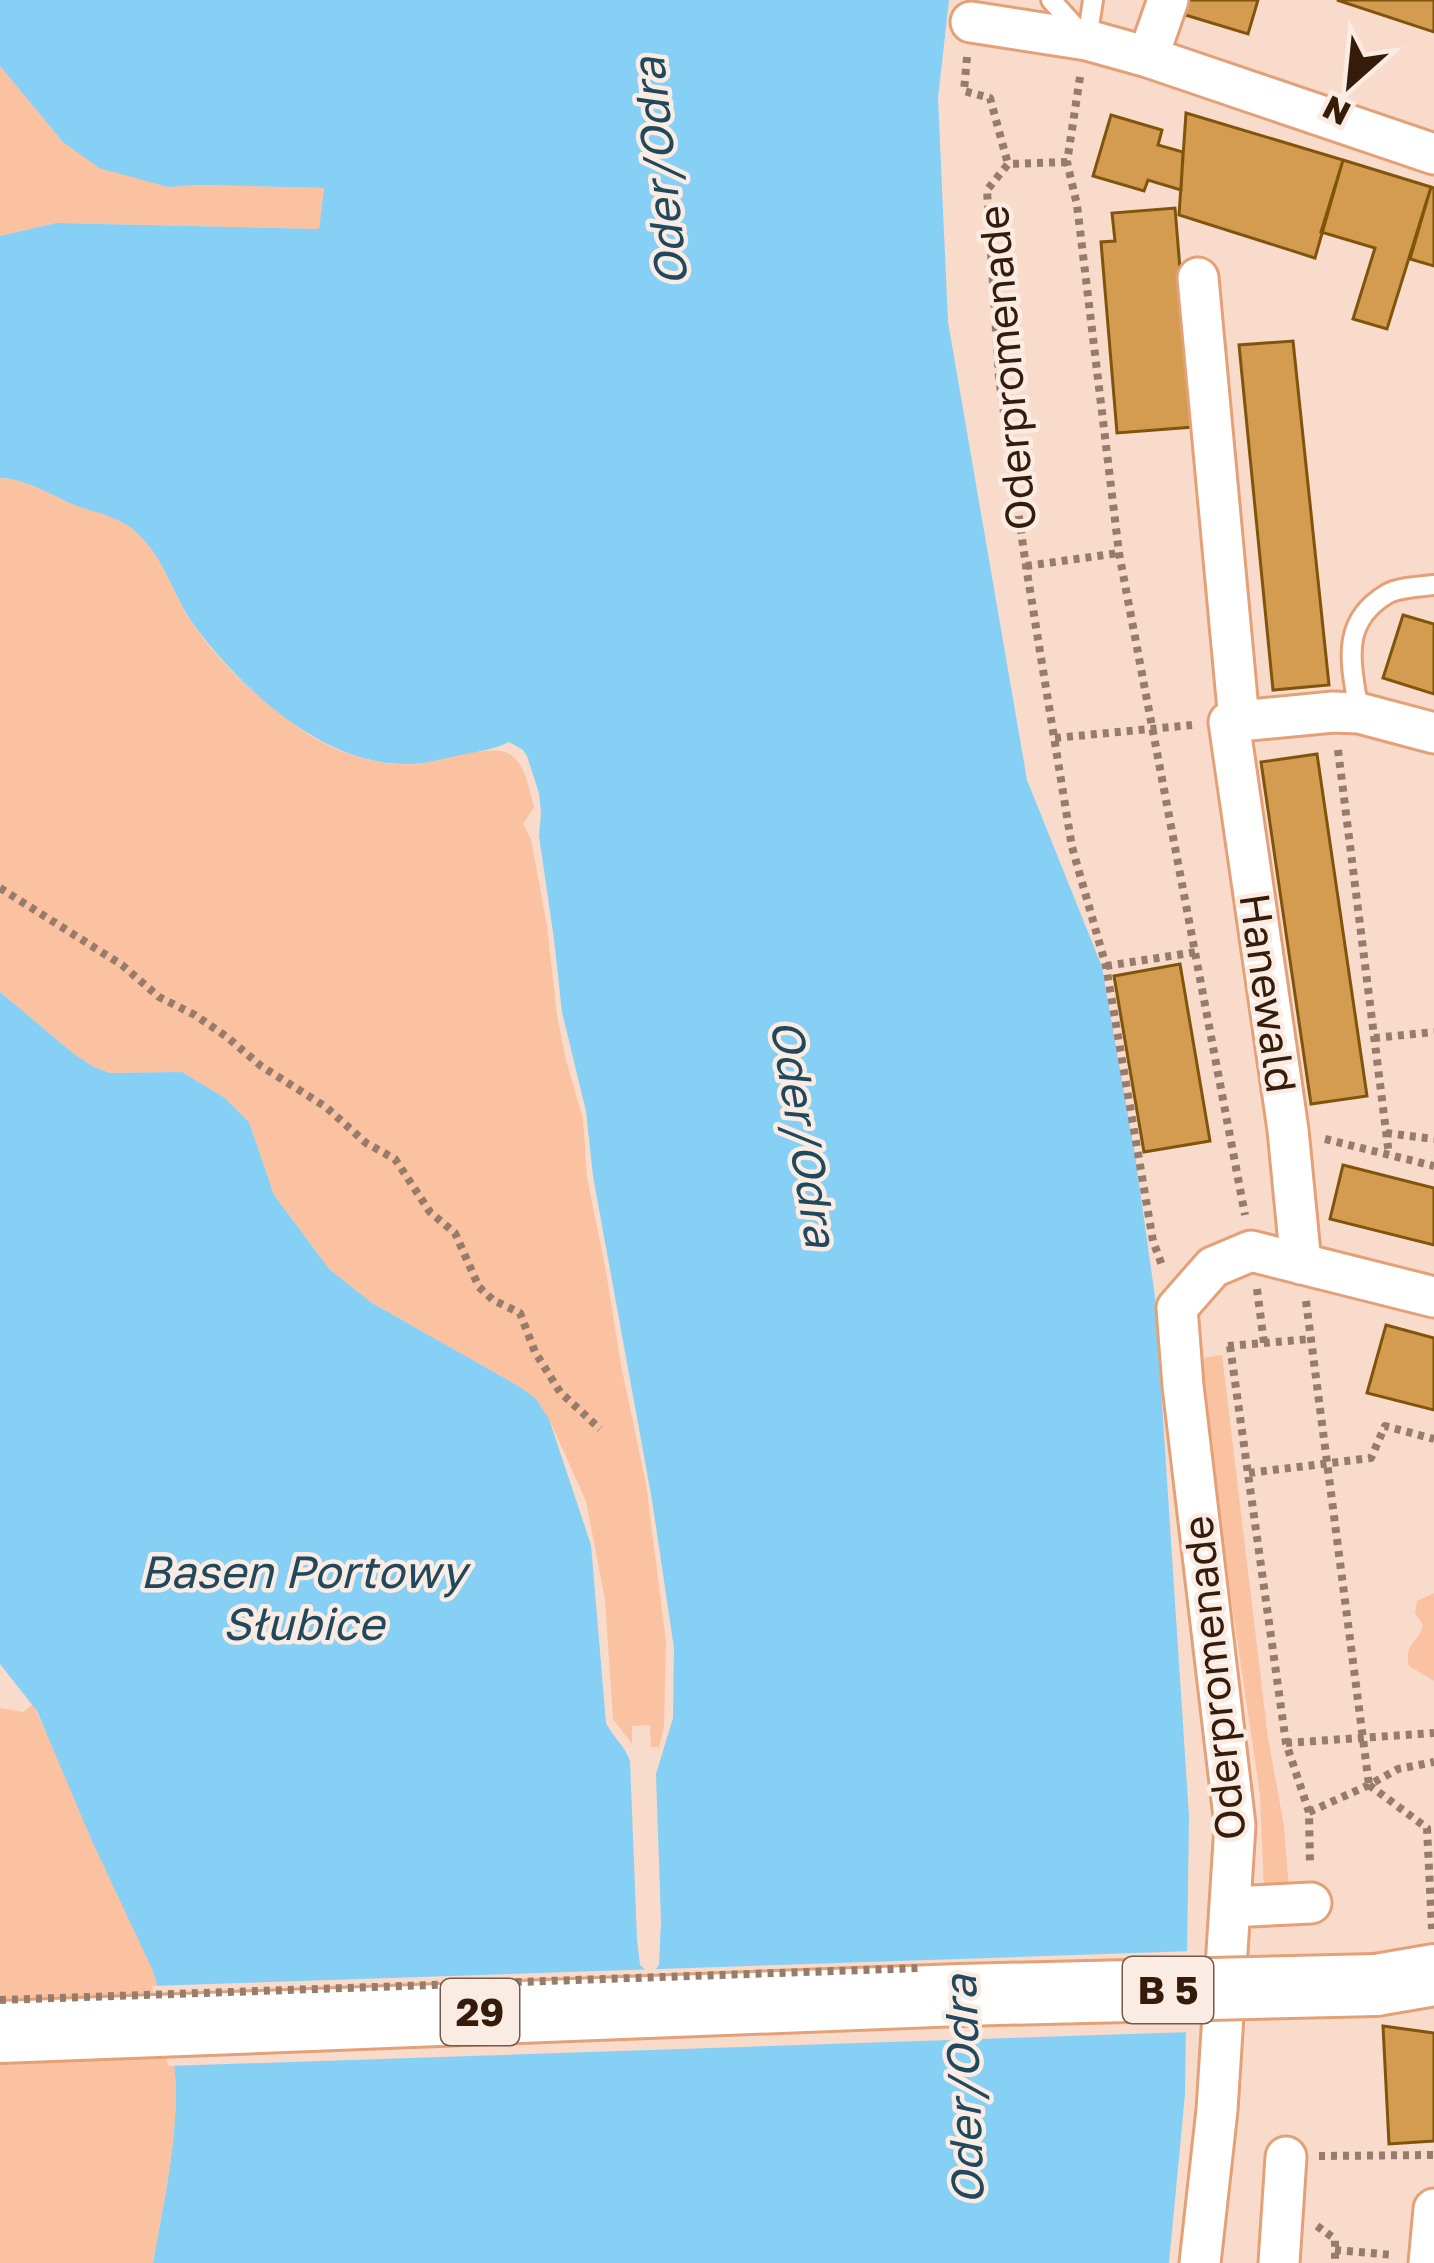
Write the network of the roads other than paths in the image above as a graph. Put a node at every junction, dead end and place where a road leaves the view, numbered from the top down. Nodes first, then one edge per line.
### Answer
1 (1051, 0) edge
2 (1093, 0) edge
3 (1168, 0) edge
4 (971, 22) dead end
5 (1087, 40) junction
6 (1148, 57) junction
7 (1434, 154) edge
8 (1198, 278) dead end
9 (1434, 585) edge
10 (1346, 713) junction
11 (1234, 722) junction
12 (1434, 733) edge
13 (1301, 1264) junction
14 (1434, 1297) edge
15 (1311, 1903) road end
16 (1230, 1907) junction
17 (947, 1982) joint
18 (1415, 1984) edge
19 (0, 2032) edge
20 (1305, 2156) road end
21 (1434, 2210) edge
22 (1429, 2260) edge
23 (1199, 2263) edge
24 (1279, 2263) edge

1 - 5 lane
2 - 5 lane
3 - 6 street
4 - 5 street
5 - 6 street
6 - 7 street
8 - 11 street, Hanewald
9 - 10 lane
10 - 11 street
10 - 12 street
11 - 13 street, Hanewald
13 - 14 street
13 - 16 street, Oderpromenade
15 - 16 street
16 - 23 street, Oderpromenade
17 - 18 main road, B 5, bridge
17 - 19 main road, 29
20 - 24 street
21 - 22 street

